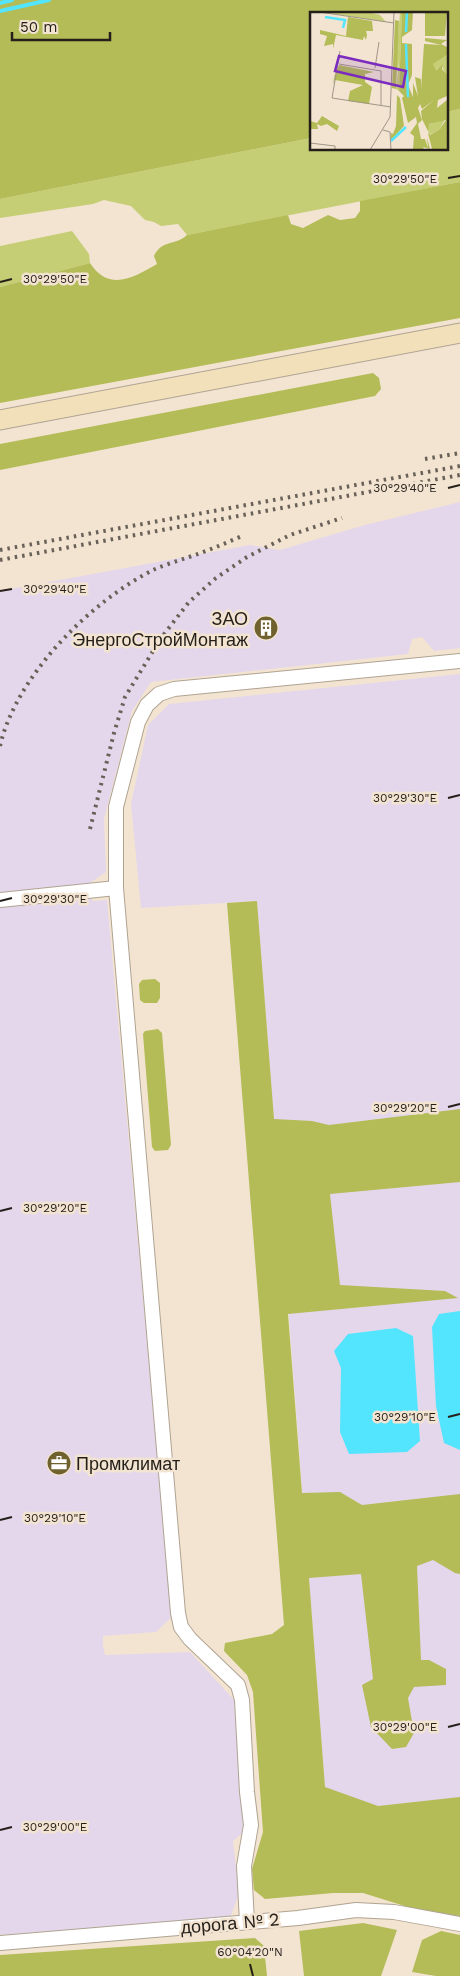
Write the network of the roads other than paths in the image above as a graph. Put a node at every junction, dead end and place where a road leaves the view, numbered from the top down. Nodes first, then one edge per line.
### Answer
1 (460, 333) edge
2 (0, 420) edge
3 (460, 661) edge
4 (116, 888) junction
5 (0, 900) edge
6 (247, 1922) junction
7 (460, 1924) edge
8 (0, 1943) edge

1 - 2 main road
3 - 4 street
4 - 5 street
4 - 6 street
6 - 7 street, дорога № 2
6 - 8 street, дорога № 2

